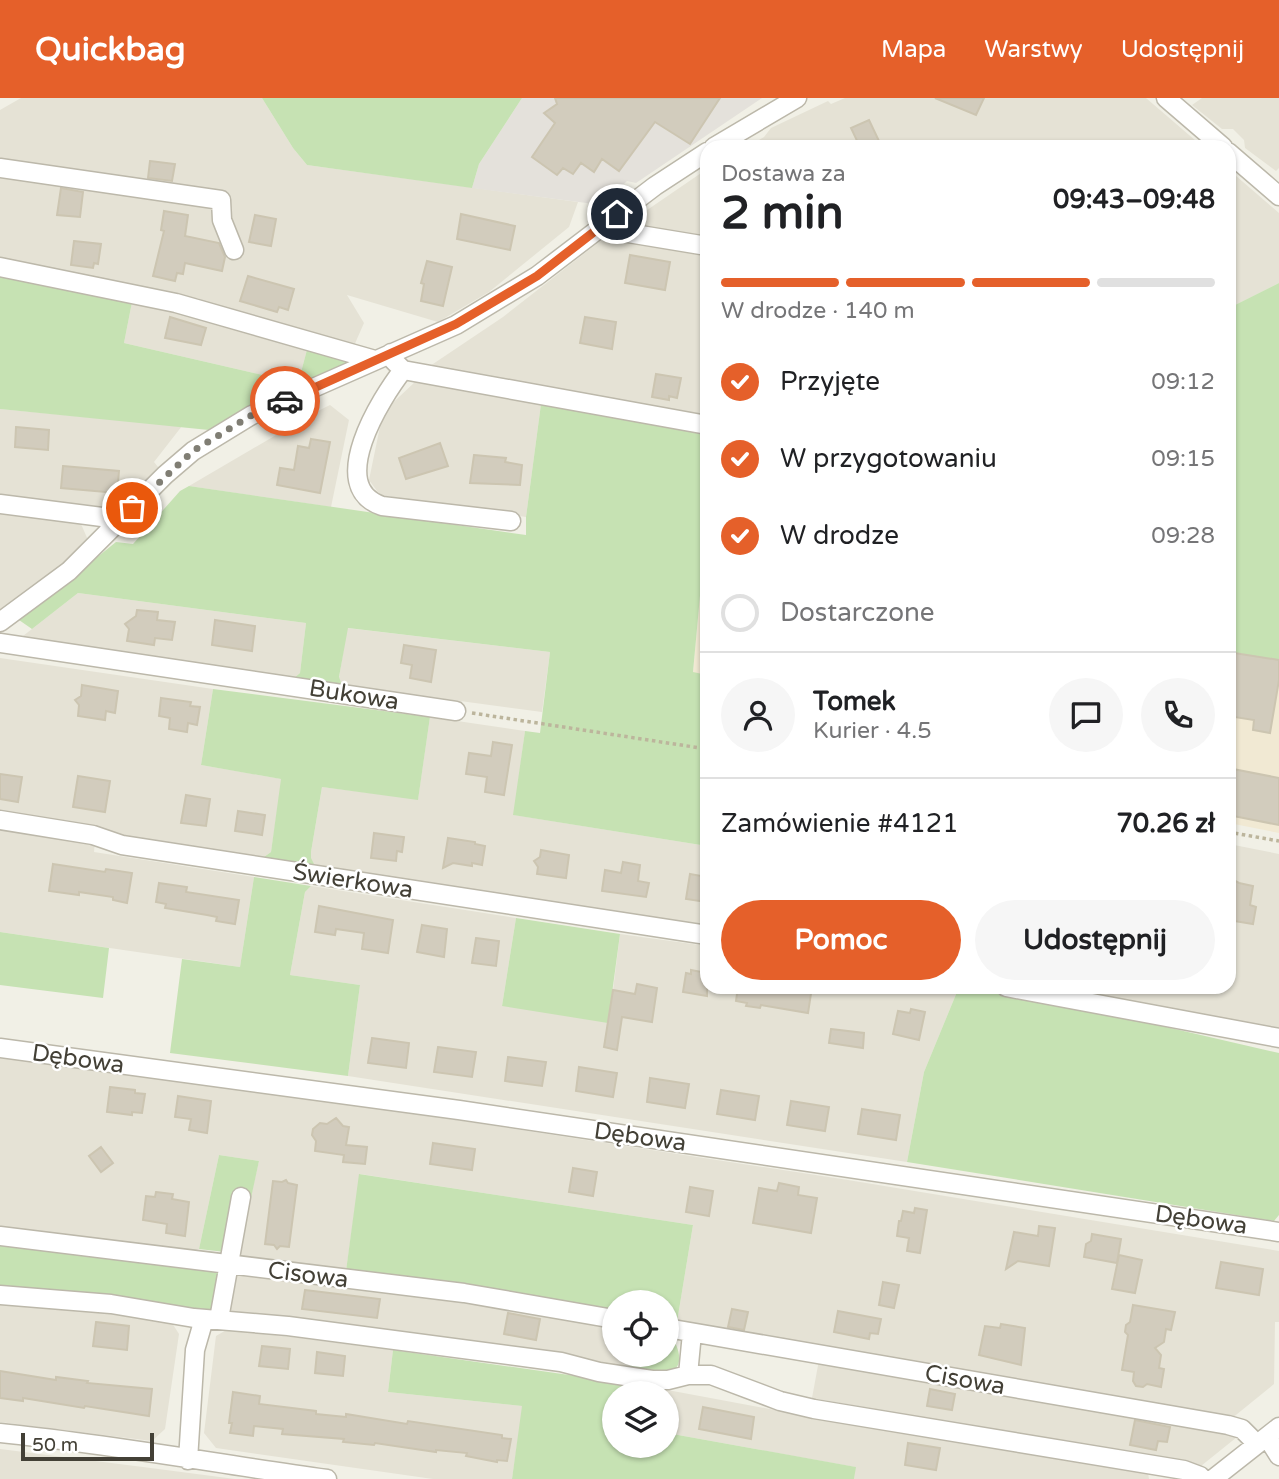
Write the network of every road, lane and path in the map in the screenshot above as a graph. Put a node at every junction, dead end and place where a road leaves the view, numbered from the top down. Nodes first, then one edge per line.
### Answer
1 (797, 98) edge
2 (1166, 98) edge
3 (726, 140) edge
4 (1215, 140) edge
5 (700, 157) edge
6 (1236, 159) edge
7 (0, 168) edge
8 (1279, 196) edge
9 (598, 228) junction
10 (700, 245) edge
11 (234, 250) dead end
12 (0, 267) edge
13 (383, 356) junction
14 (403, 370) junction
15 (700, 424) edge
16 (0, 504) edge
17 (511, 521) dead end
18 (116, 524) junction
19 (0, 622) edge
20 (0, 643) edge
21 (456, 711) joint
22 (700, 748) edge
23 (0, 820) edge
24 (1236, 833) edge
25 (1279, 841) edge
26 (700, 934) edge
27 (1043, 994) edge
28 (1279, 1038) edge
29 (0, 1048) edge
30 (241, 1197) dead end
31 (1279, 1232) edge
32 (0, 1236) edge
33 (228, 1265) junction
34 (0, 1295) edge
35 (602, 1317) edge
36 (211, 1319) junction
37 (679, 1330) edge
38 (692, 1333) junction
39 (688, 1375) junction
40 (0, 1433) edge
41 (1268, 1436) edge
42 (1279, 1456) edge
43 (188, 1460) junction
44 (327, 1479) edge
45 (1203, 1479) edge
46 (1213, 1479) edge

1 - 3 street
2 - 4 street
5 - 9 street
6 - 8 street
7 - 11 street
9 - 10 street
9 - 13 street
12 - 13 street
13 - 14 street
13 - 18 street
14 - 15 street
14 - 17 street
16 - 18 street
18 - 19 street
20 - 21 street, Bukowa
21 - 22 path
23 - 26 street, Świerkowa
24 - 25 path
27 - 28 street
29 - 31 street, Dębowa
30 - 33 street
32 - 33 street, Cisowa
33 - 35 street, Cisowa
33 - 36 street
34 - 36 street
36 - 39 street
36 - 43 street
37 - 38 street, Cisowa
38 - 39 street
38 - 41 street, Cisowa
39 - 45 street
40 - 43 street
41 - 42 street
41 - 46 street
43 - 44 street

